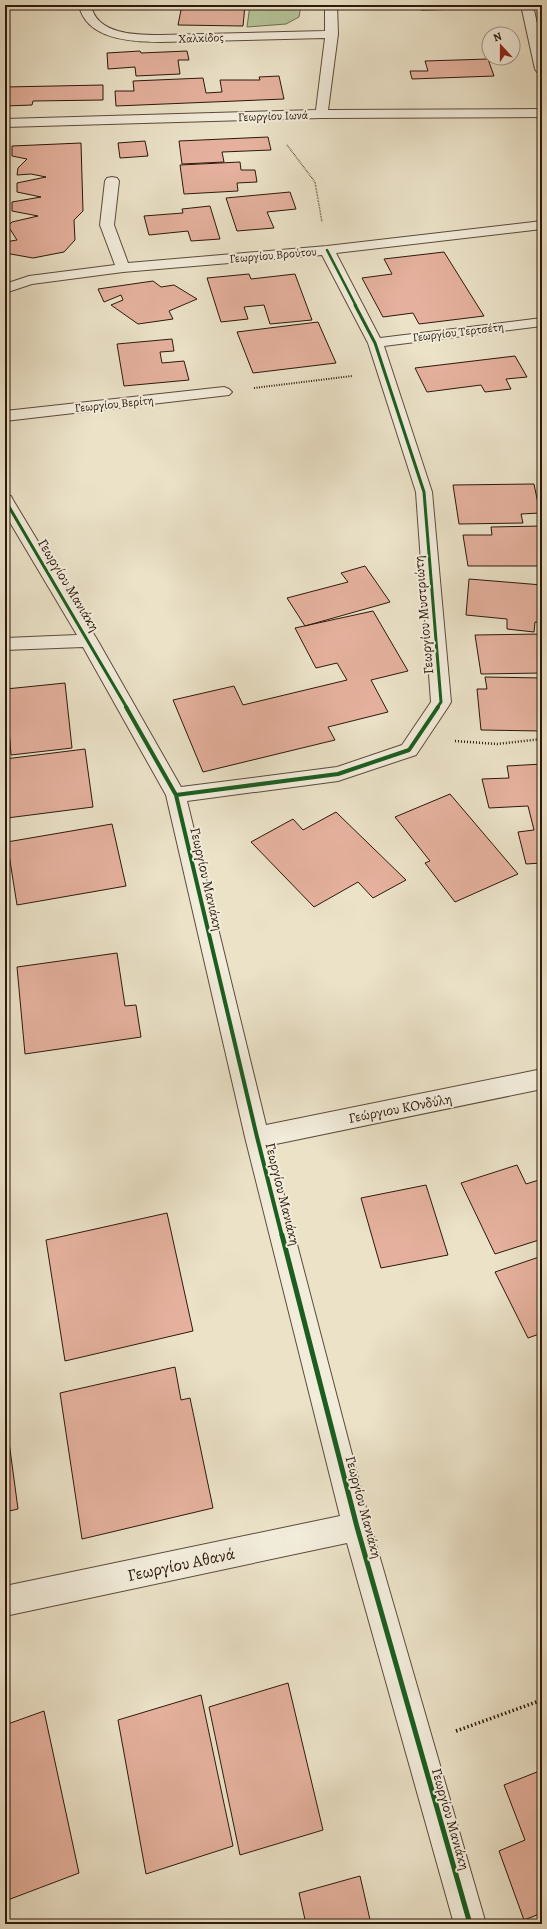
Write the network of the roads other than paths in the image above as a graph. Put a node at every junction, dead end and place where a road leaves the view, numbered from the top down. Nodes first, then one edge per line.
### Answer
1 (85, 5) edge
2 (331, 5) edge
3 (527, 5) edge
4 (332, 34) junction
5 (541, 69) edge
6 (542, 113) edge
7 (321, 114) junction
8 (5, 123) edge
9 (112, 181) dead end
10 (542, 225) edge
11 (327, 250) junction
12 (122, 268) junction
13 (5, 289) edge
14 (542, 322) edge
15 (375, 343) junction
16 (224, 392) road end
17 (5, 416) edge
18 (5, 500) edge
19 (89, 641) junction
20 (5, 644) edge
21 (176, 795) junction
22 (542, 1079) edge
23 (257, 1137) junction
24 (357, 1527) junction
25 (5, 1601) edge
26 (470, 1924) edge

1 - 4 street, Χαλκίδος
2 - 4 street
3 - 5 street
4 - 7 street
6 - 7 street, Γεωργίου Ιωνά
7 - 8 street, Γεωργίου Ιωνά
9 - 12 street
10 - 11 street, Γεωργίου Βρούτου
11 - 12 street, Γεωργίου Βρούτου
11 - 15 street, Γεωργίου Μυστριώτη
12 - 13 street, Γεωργίου Βρούτου
14 - 15 street, Γεωργίου Τερτσέτη
15 - 21 street, Γεωργίου Μυστριώτη
16 - 17 street, Γεωργίου Βερίτη
18 - 19 street, Γεωργίου Μανιάκη
19 - 20 street
19 - 21 street, Γεωργίου Μανιάκη
21 - 23 street, Γεωργίου Μανιάκη
22 - 23 street, Γεώργιου ΚΟνδύλη
23 - 24 street, Γεωργίου Μανιάκη
24 - 25 street, Γεωργίου Αθανά
24 - 26 street, Γεωργίου Μανιάκη

